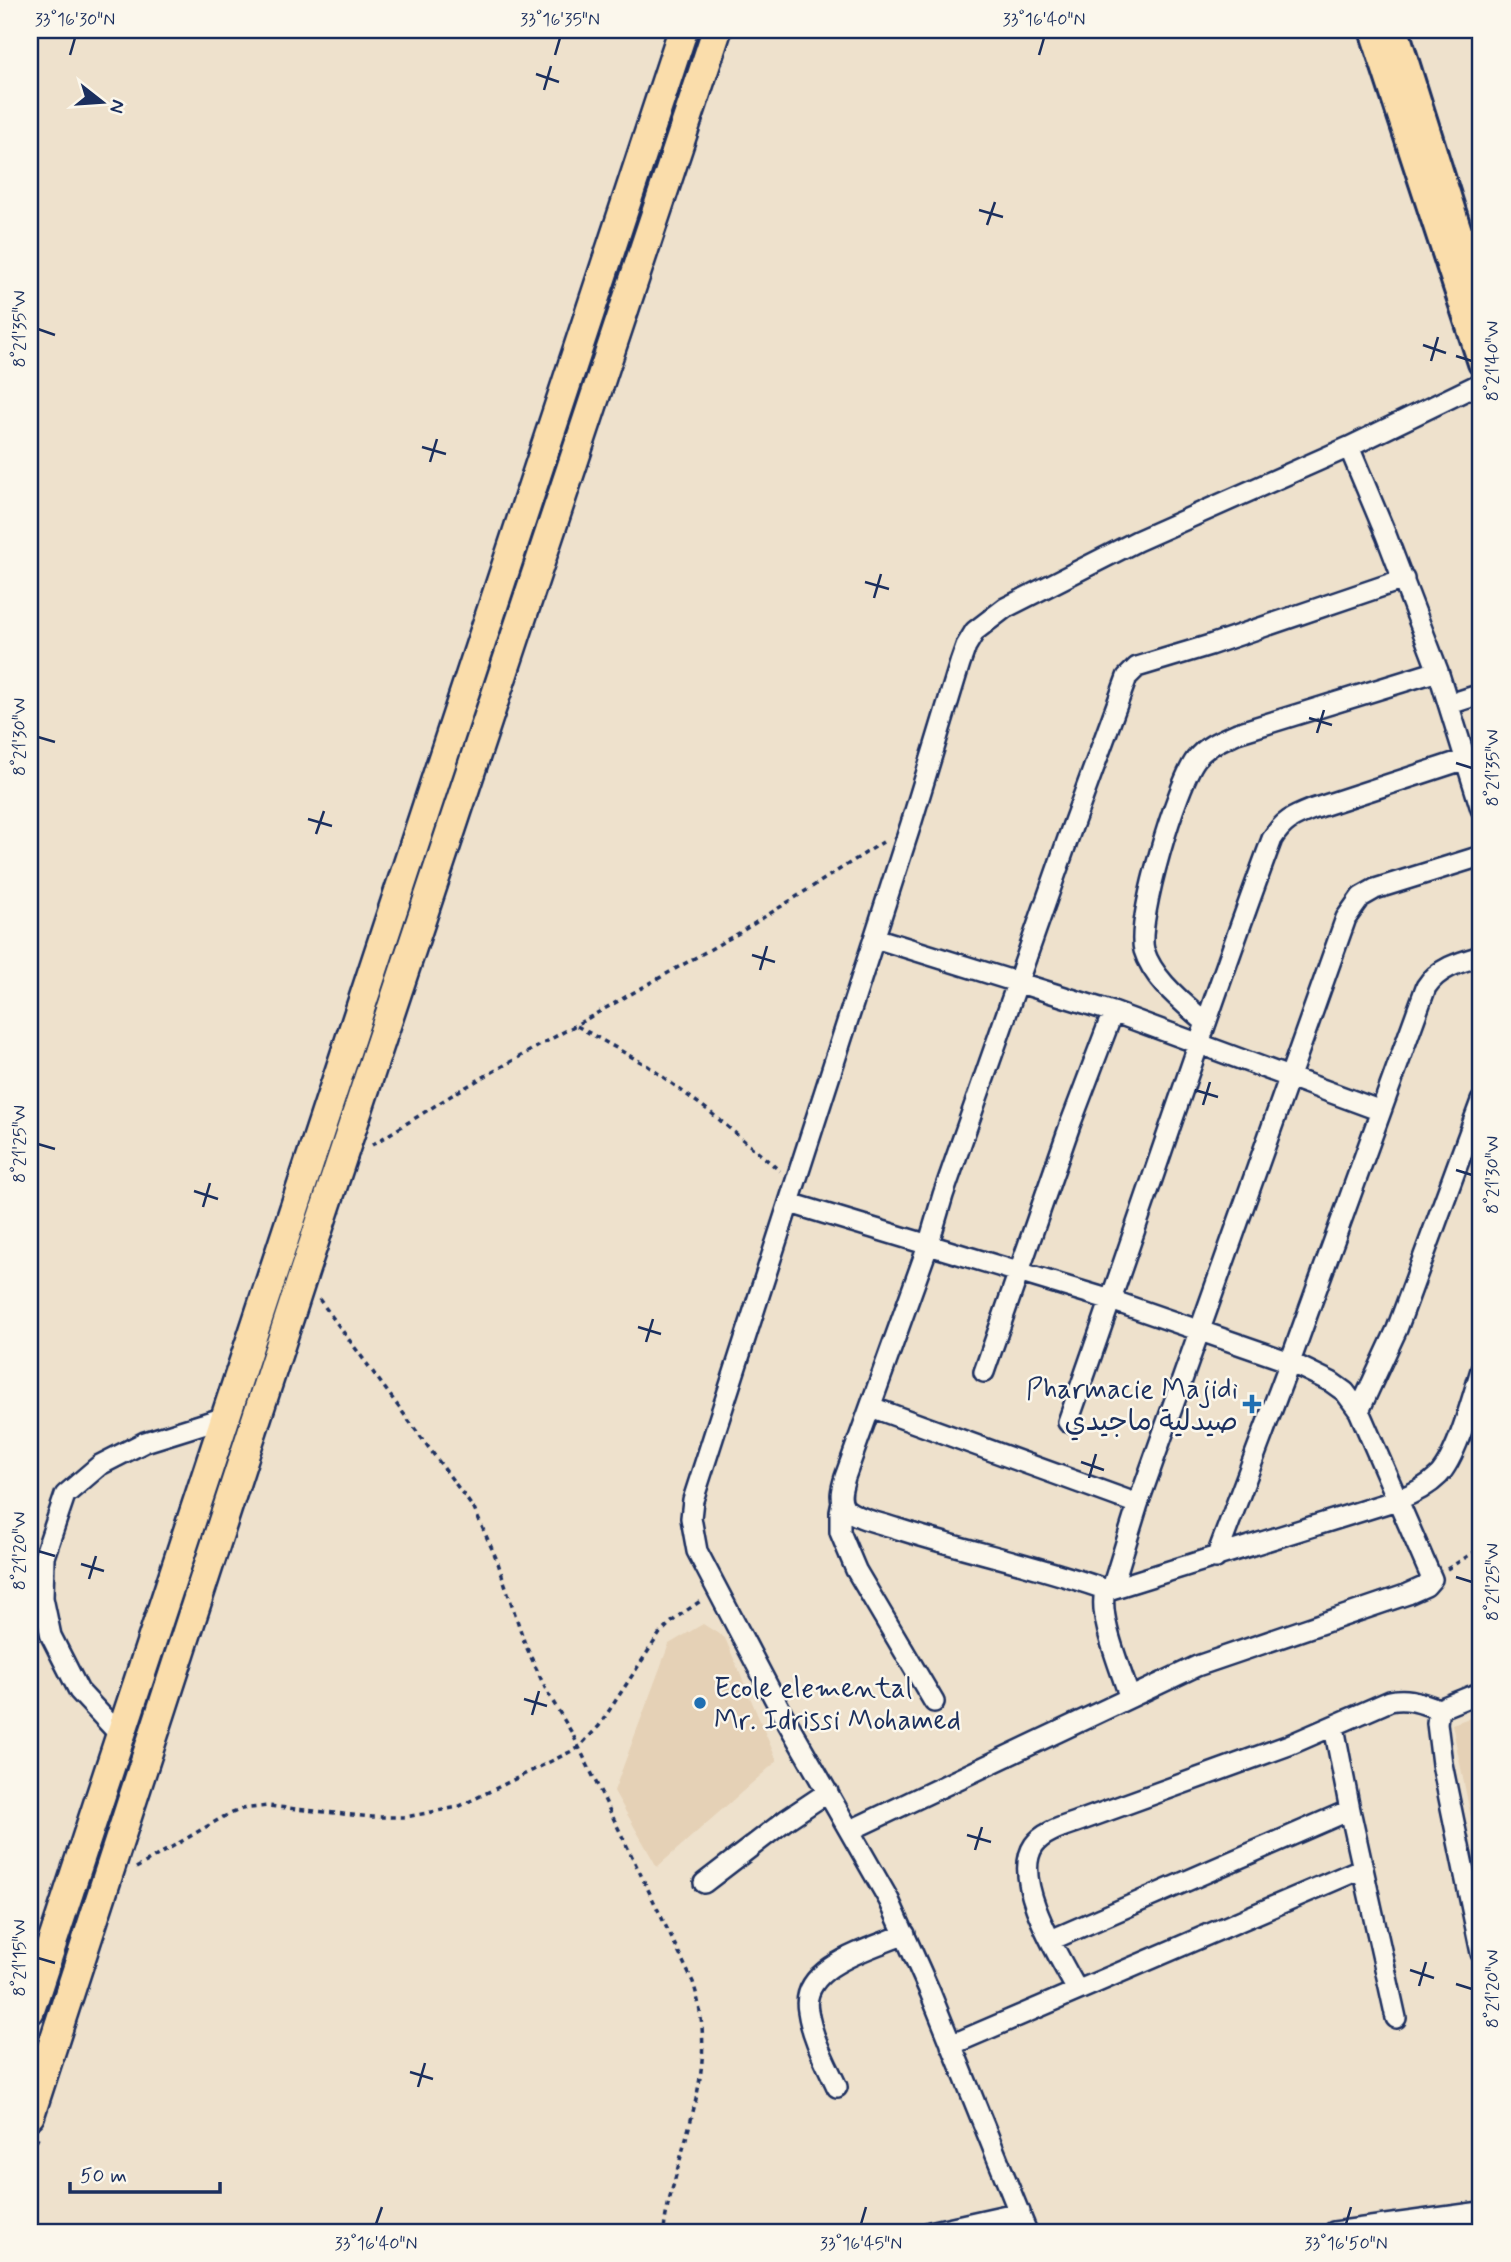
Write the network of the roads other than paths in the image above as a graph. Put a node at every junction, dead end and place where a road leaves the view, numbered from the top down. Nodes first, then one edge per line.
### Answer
1 (683, 30) edge
2 (717, 30) edge
3 (1371, 30) edge
4 (1396, 30) edge
5 (1481, 302) edge
6 (1481, 363) edge
7 (1481, 383) edge
8 (1349, 447) junction
9 (1404, 579) junction
10 (1438, 671) junction
11 (1481, 694) edge
12 (1450, 704) junction
13 (1466, 759) junction
14 (1481, 809) edge
15 (1481, 856) edge
16 (875, 938) junction
17 (1481, 956) edge
18 (1019, 981) junction
19 (1113, 1012) junction
20 (1206, 1023) junction
21 (1199, 1043) junction
22 (1290, 1077) junction
23 (1481, 1101) edge
24 (1381, 1111) junction
25 (790, 1203) junction
26 (928, 1246) junction
27 (1019, 1273) junction
28 (1111, 1300) junction
29 (1201, 1330) junction
30 (1290, 1362) junction
31 (1481, 1370) edge
32 (985, 1372) dead end
33 (871, 1407) junction
34 (1359, 1411) junction
35 (225, 1417) junction
36 (1068, 1422) dead end
37 (1398, 1500) junction
38 (842, 1502) junction
39 (1138, 1504) junction
40 (1216, 1558) junction
41 (1110, 1589) junction
42 (1481, 1692) edge
43 (1129, 1696) junction
44 (934, 1702) dead end
45 (1439, 1709) junction
46 (1334, 1727) junction
47 (120, 1735) junction
48 (828, 1792) junction
49 (1350, 1810) junction
50 (851, 1830) junction
51 (1363, 1868) junction
52 (704, 1883) dead end
53 (905, 1934) junction
54 (1051, 1940) junction
55 (1481, 1953) edge
56 (1077, 1990) junction
57 (30, 2010) edge
58 (1396, 2018) dead end
59 (951, 2045) junction
60 (837, 2087) dead end
61 (34, 2125) edge
62 (1481, 2211) edge
63 (1020, 2212) junction
64 (1408, 2228) edge
65 (930, 2232) edge
66 (1027, 2232) edge
67 (1334, 2232) edge

1 - 35 highway
2 - 61 highway
3 - 6 main road
4 - 5 main road
7 - 8 street
8 - 9 street
8 - 16 street
9 - 10 street
9 - 18 street
10 - 12 street
10 - 20 street
11 - 12 street
12 - 13 street
13 - 14 street
13 - 20 street
15 - 22 street
16 - 18 street
16 - 25 street
17 - 24 street
18 - 19 street
18 - 26 street
19 - 21 street
19 - 27 street
20 - 21 street
21 - 22 street
21 - 28 street
22 - 24 street
22 - 29 street
23 - 34 street
24 - 30 street
25 - 26 street
25 - 48 street
26 - 27 street
26 - 33 street
27 - 28 street
27 - 32 street
28 - 29 street
28 - 36 street
29 - 30 street
29 - 39 street
30 - 34 street
30 - 40 street
31 - 37 street
33 - 38 street
33 - 39 street
34 - 37 street
35 - 47 highway
35 - 47 street
37 - 40 street
37 - 43 street
38 - 41 street
38 - 44 street
39 - 41 street
40 - 41 street
41 - 43 street
42 - 45 street
43 - 50 street
45 - 46 street
45 - 55 street
46 - 49 street
46 - 54 street
47 - 57 highway
48 - 50 street
48 - 52 street
49 - 51 street
49 - 54 street
50 - 53 street
51 - 56 street
51 - 58 street
53 - 59 street
53 - 60 street
54 - 56 street
56 - 59 street
59 - 63 street
62 - 64 street
63 - 65 street
63 - 66 street
64 - 67 street

